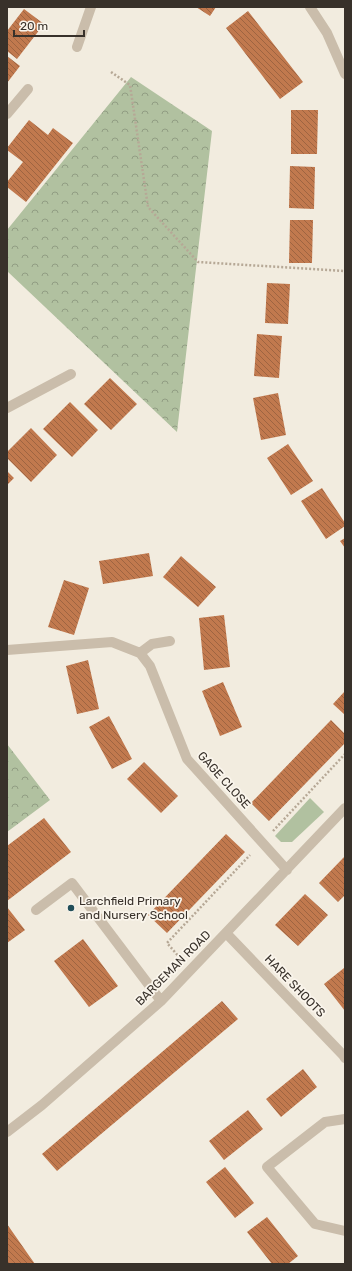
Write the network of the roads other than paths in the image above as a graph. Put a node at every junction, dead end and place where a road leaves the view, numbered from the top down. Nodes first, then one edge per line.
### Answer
1 (91, 7) edge
2 (310, 7) edge
3 (78, 47) dead end
4 (345, 74) edge
5 (28, 89) dead end
6 (7, 114) edge
7 (71, 374) dead end
8 (7, 408) edge
9 (170, 641) dead end
10 (7, 650) edge
11 (140, 653) junction
12 (345, 808) edge
13 (287, 870) junction
14 (36, 910) dead end
15 (226, 933) junction
16 (161, 1001) junction
17 (345, 1058) edge
18 (345, 1119) edge
19 (7, 1132) edge
20 (345, 1231) edge

1 - 3 street
2 - 4 street
5 - 6 street
7 - 8 street
9 - 11 street
10 - 11 street
11 - 13 street, GAGE CLOSE
12 - 13 street, BARGEMAN ROAD
13 - 15 street, BARGEMAN ROAD
14 - 16 street
15 - 16 street, BARGEMAN ROAD
15 - 17 street, HARE SHOOTS
16 - 19 street, BARGEMAN ROAD
18 - 20 street

